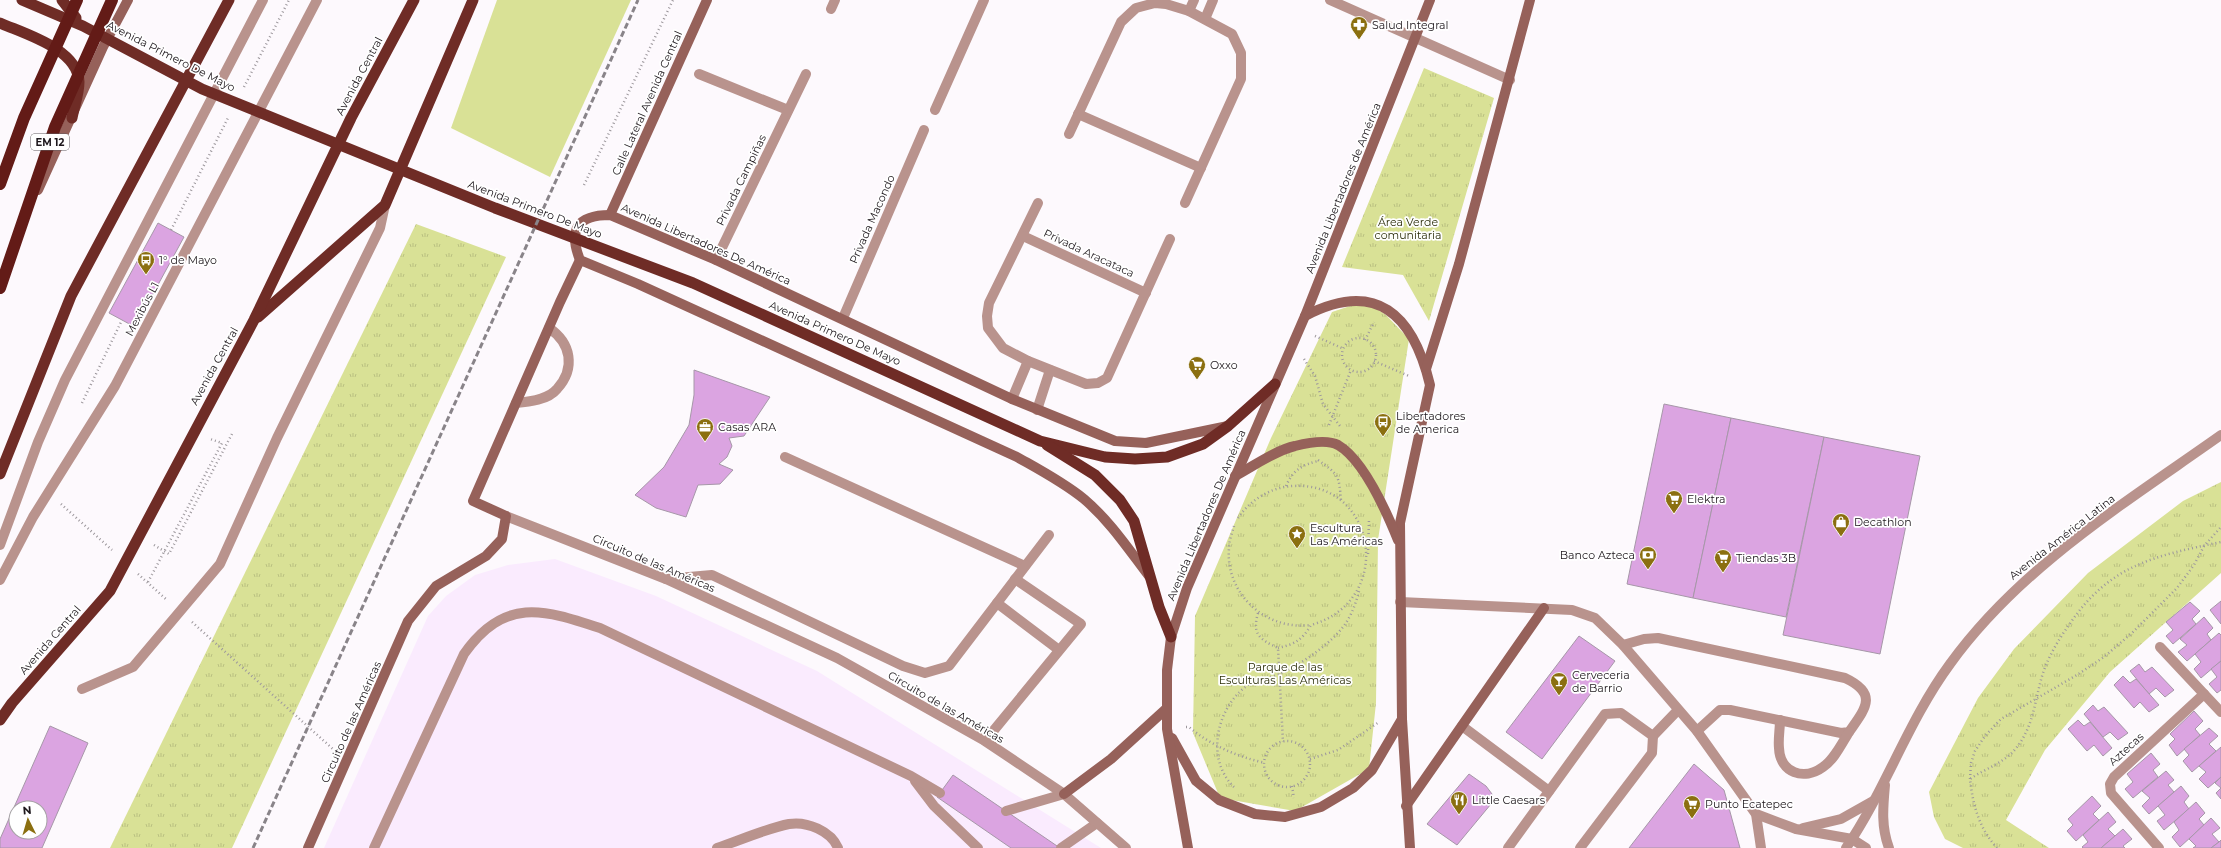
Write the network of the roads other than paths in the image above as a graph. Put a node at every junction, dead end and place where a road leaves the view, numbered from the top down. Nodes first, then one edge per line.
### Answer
1 (22, 0) edge
2 (62, 0) edge
3 (77, 0) edge
4 (112, 0) edge
5 (128, 0) edge
6 (229, 0) edge
7 (263, 0) edge
8 (317, 0) edge
9 (414, 0) edge
10 (473, 0) edge
11 (707, 0) edge
12 (984, 0) edge
13 (1194, 0) edge
14 (1213, 0) edge
15 (1330, 0) edge
16 (1430, 0) edge
17 (1530, 0) edge
18 (1189, 11) junction
19 (1205, 19) junction
20 (0, 23) edge
21 (82, 26) junction
22 (1415, 38) junction
23 (699, 74) dead end
24 (806, 74) dead end
25 (1510, 80) junction
26 (788, 110) junction
27 (934, 110) dead end
28 (1078, 114) junction
29 (72, 118) junction
30 (924, 130) dead end
31 (1069, 134) dead end
32 (1202, 168) junction
33 (0, 184) edge
34 (1038, 203) dead end
35 (1185, 203) dead end
36 (385, 205) junction
37 (610, 215) junction
38 (1023, 236) junction
39 (1170, 239) dead end
40 (580, 260) junction
41 (716, 260) junction
42 (0, 272) edge
43 (0, 288) edge
44 (1146, 293) junction
45 (1305, 316) junction
46 (842, 318) junction
47 (254, 320) junction
48 (549, 328) junction
49 (1028, 361) junction
50 (1426, 369) junction
51 (1050, 370) junction
52 (1275, 384) junction
53 (1012, 399) junction
54 (516, 403) junction
55 (1037, 410) junction
56 (1228, 426) junction
57 (2221, 435) edge
58 (1040, 441) junction
59 (785, 457) dead end
60 (0, 474) edge
61 (1235, 476) junction
62 (506, 516) junction
63 (1049, 535) dead end
64 (1400, 544) junction
65 (0, 545) edge
66 (1025, 566) junction
67 (666, 579) junction
68 (1015, 579) junction
69 (1151, 579) junction
70 (0, 580) edge
71 (1400, 602) junction
72 (997, 603) junction
73 (1544, 608) junction
74 (1171, 637) junction
75 (1623, 645) junction
76 (2160, 647) dead end
77 (1059, 650) junction
78 (82, 689) dead end
79 (2204, 694) junction
80 (1166, 709) junction
81 (1678, 710) junction
82 (2221, 712) edge
83 (1402, 719) junction
84 (0, 720) edge
85 (1780, 720) junction
86 (1462, 726) junction
87 (1167, 729) junction
88 (1697, 731) junction
89 (1849, 732) junction
90 (1653, 736) junction
91 (985, 741) junction
92 (911, 776) junction
93 (1885, 783) junction
94 (1549, 791) junction
95 (940, 793) dead end
96 (1064, 794) junction
97 (1875, 800) junction
98 (1406, 806) junction
99 (1006, 811) dead end
100 (1756, 814) junction
101 (1097, 823) junction
102 (1796, 829) junction
103 (1854, 844) edge
104 (308, 848) edge
105 (374, 848) edge
106 (718, 848) edge
107 (838, 848) edge
108 (978, 848) edge
109 (1061, 848) edge
110 (1126, 848) edge
111 (1188, 848) edge
112 (1410, 848) edge
113 (1508, 848) edge
114 (1580, 848) edge
115 (1761, 848) edge
116 (1846, 848) edge
117 (1866, 848) edge
118 (1889, 848) edge
119 (2159, 848) edge

1 - 21 highway, Avenida Primero De Mayo
2 - 21 highway
3 - 33 highway, EM 12
4 - 43 highway, EM 12
5 - 29 main road
6 - 60 highway
7 - 65 street
8 - 70 street, Mexibús L1
9 - 47 highway, Avenida Central
10 - 36 highway
11 - 37 main road, Calle Lateral Avenida Central
12 - 27 street
13 - 18 street
14 - 19 street
15 - 22 street
16 - 22 main road, Avenida Libertadores de América
17 - 25 main road
18 - 19 street
18 - 28 street
19 - 32 street
20 - 29 highway
21 - 58 highway, Avenida Primero De Mayo
22 - 25 street
22 - 45 main road, Avenida Libertadores de América
23 - 26 street
24 - 26 street, Privada Campiñas
25 - 50 main road
26 - 41 street, Privada Campiñas
28 - 31 street
28 - 32 street
29 - 42 main road
30 - 46 street, Privada Macondo
32 - 35 street
34 - 38 street
36 - 47 highway
36 - 78 street
37 - 40 main road, Avenida Libertadores De América
37 - 41 main road, Avenida Libertadores De América
38 - 44 street, Privada Aracataca
38 - 49 street
39 - 44 street
40 - 48 main road
40 - 69 main road
41 - 46 main road, Avenida Libertadores De América
44 - 51 street
45 - 50 main road
45 - 52 main road, Avenida Libertadores de América
46 - 53 main road, Avenida Libertadores De América
47 - 84 highway, Avenida Central
48 - 54 main road
48 - 54 street
49 - 51 street
49 - 53 street
50 - 64 main road
51 - 55 street
52 - 56 highway, Avenida Primero De Mayo
52 - 61 main road, Avenida Libertadores De América
53 - 55 main road, Avenida Libertadores De América
54 - 62 main road
55 - 56 main road, Avenida Libertadores De América
56 - 58 highway, Avenida Primero De Mayo
57 - 93 street, Avenida América Latina
58 - 69 highway, Avenida Primero De Mayo
59 - 66 street
61 - 64 main road
61 - 74 main road, Avenida Libertadores De América
62 - 67 street, Circuito de las Américas
62 - 104 main road, Circuito de las Américas
63 - 66 street
64 - 71 main road
66 - 68 street
67 - 72 street
67 - 91 street, Circuito de las Américas
68 - 72 street
68 - 77 street
69 - 74 highway, Avenida Primero De Mayo
71 - 73 street
71 - 83 main road
72 - 77 street
73 - 75 street
73 - 86 main road
74 - 80 main road, Avenida Libertadores De América
75 - 81 street
75 - 89 street
76 - 79 street
77 - 91 street
79 - 82 street
79 - 119 street, Aztecas
80 - 87 main road, Avenida Libertadores De América
80 - 96 main road
81 - 88 street
81 - 90 street
83 - 87 main road
83 - 98 main road
85 - 88 street
85 - 89 street
85 - 89 street
86 - 94 street
86 - 98 main road
87 - 111 main road, Avenida Libertadores De América
88 - 100 street
90 - 94 street
90 - 114 street
91 - 96 street, Circuito de las Américas
92 - 95 street
92 - 105 street
92 - 108 street
93 - 97 street, Avenida América Latina
93 - 118 street
94 - 113 street
96 - 99 street
96 - 101 street, Circuito de las Américas
97 - 102 street
97 - 103 street, Avenida América Latina
98 - 112 main road
100 - 102 street
100 - 115 street
101 - 109 street
101 - 110 street, Circuito de las Américas
102 - 103 street
103 - 116 street, Avenida América Latina
103 - 117 street
106 - 107 street

